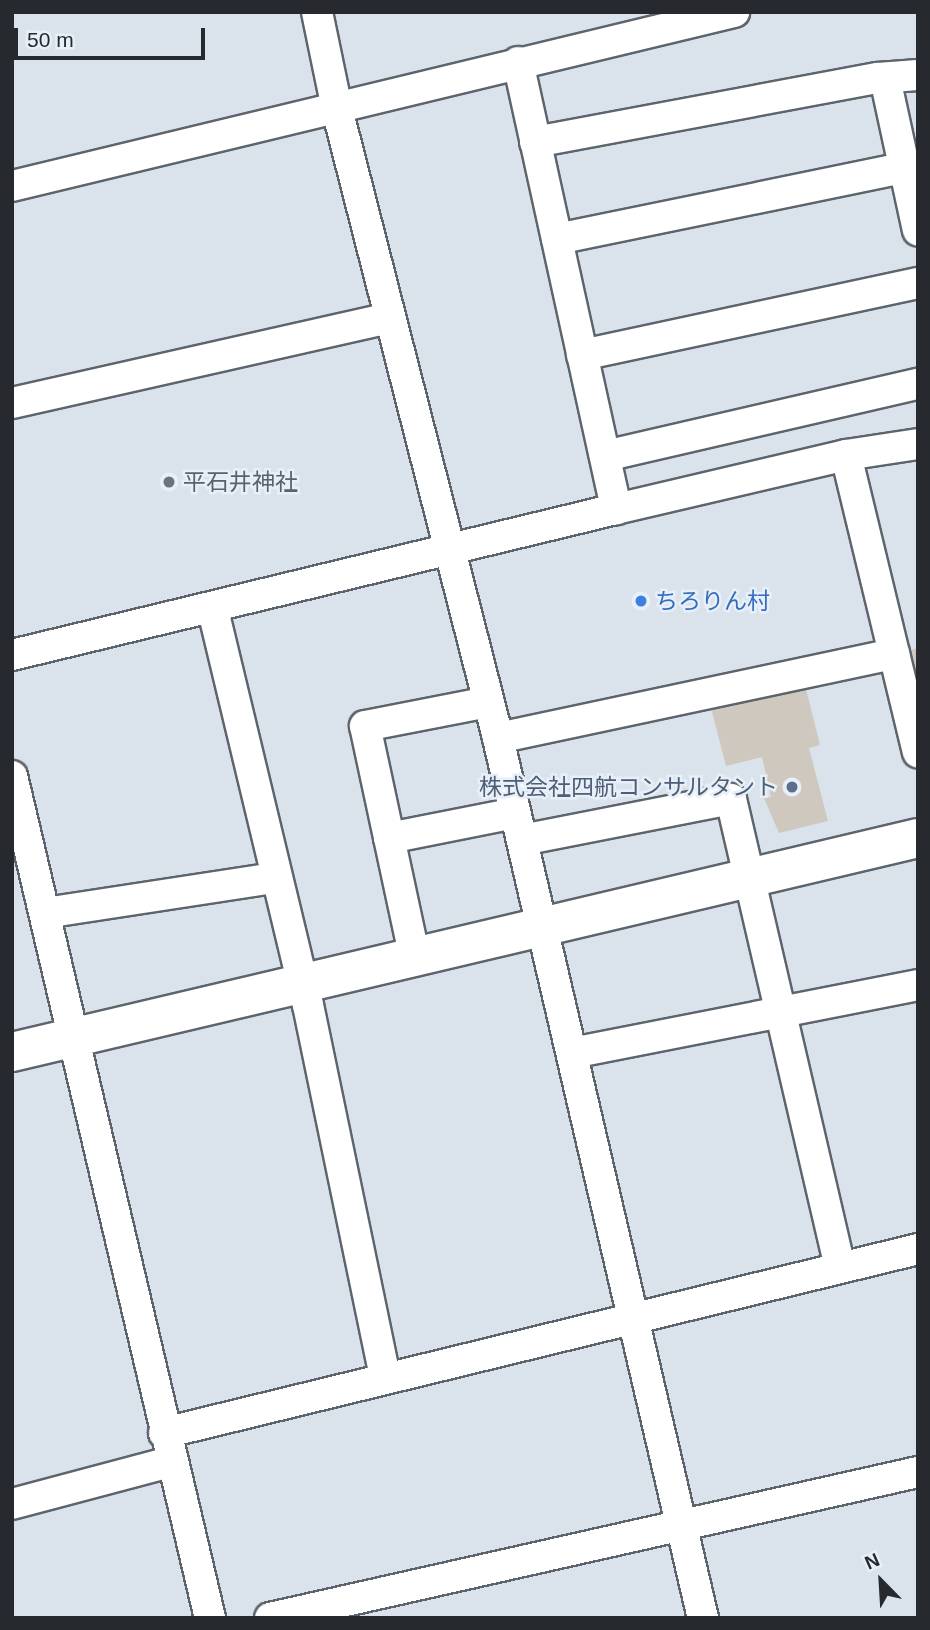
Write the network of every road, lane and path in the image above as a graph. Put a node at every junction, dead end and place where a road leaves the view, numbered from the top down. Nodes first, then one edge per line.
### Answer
1 (317, 12) edge
2 (734, 12) edge
3 (518, 62) junction
4 (918, 75) edge
5 (885, 78) junction
6 (337, 109) junction
7 (535, 142) junction
8 (904, 168) junction
9 (12, 186) edge
10 (914, 199) edge
11 (918, 230) edge
12 (556, 239) junction
13 (918, 282) edge
14 (390, 318) junction
15 (582, 355) junction
16 (918, 384) edge
17 (12, 403) edge
18 (918, 444) edge
19 (605, 456) junction
20 (846, 456) junction
21 (616, 509) junction
22 (449, 553) junction
23 (213, 610) junction
24 (894, 654) junction
25 (12, 655) edge
26 (488, 702) junction
27 (498, 738) junction
28 (918, 752) edge
29 (12, 776) edge
30 (518, 827) junction
31 (388, 838) junction
32 (918, 838) edge
33 (750, 876) junction
34 (275, 878) junction
35 (45, 913) junction
36 (541, 925) junction
37 (414, 954) junction
38 (301, 980) junction
39 (918, 985) edge
40 (783, 1012) junction
41 (75, 1036) junction
42 (12, 1052) edge
43 (572, 1053) junction
44 (918, 1249) edge
45 (839, 1267) junction
46 (634, 1316) junction
47 (385, 1377) junction
48 (164, 1433) junction
49 (170, 1462) junction
50 (918, 1472) edge
51 (12, 1504) edge
52 (681, 1528) junction
53 (210, 1618) edge
54 (270, 1618) edge
55 (703, 1618) edge

1 - 6 street
2 - 3 street
3 - 6 street
3 - 7 street
4 - 5 street
5 - 7 street
5 - 8 street
6 - 9 street
6 - 14 street
7 - 12 street
8 - 10 street
8 - 12 street
10 - 11 street
12 - 15 street
13 - 15 street
14 - 17 street
14 - 22 street
15 - 19 street
16 - 19 street
18 - 20 street
19 - 21 street
20 - 21 street
20 - 24 street
21 - 22 street
22 - 23 street
22 - 26 street
23 - 25 street
23 - 34 street
24 - 27 street
24 - 28 street
26 - 27 street
26 - 31 street
27 - 30 street
29 - 35 street
30 - 31 street
30 - 33 street
30 - 36 street
31 - 37 street
32 - 33 street
33 - 36 street
33 - 40 street
34 - 35 street
34 - 38 street
35 - 41 street
36 - 37 street
36 - 43 street
37 - 38 street
38 - 41 street
38 - 47 street
39 - 40 street
40 - 43 street
40 - 45 street
41 - 42 street
41 - 48 street
43 - 46 street
44 - 45 street
45 - 46 street
46 - 47 street
46 - 52 street
47 - 48 street
48 - 49 street
49 - 51 street
49 - 53 street
50 - 52 street
52 - 54 street
52 - 55 street

